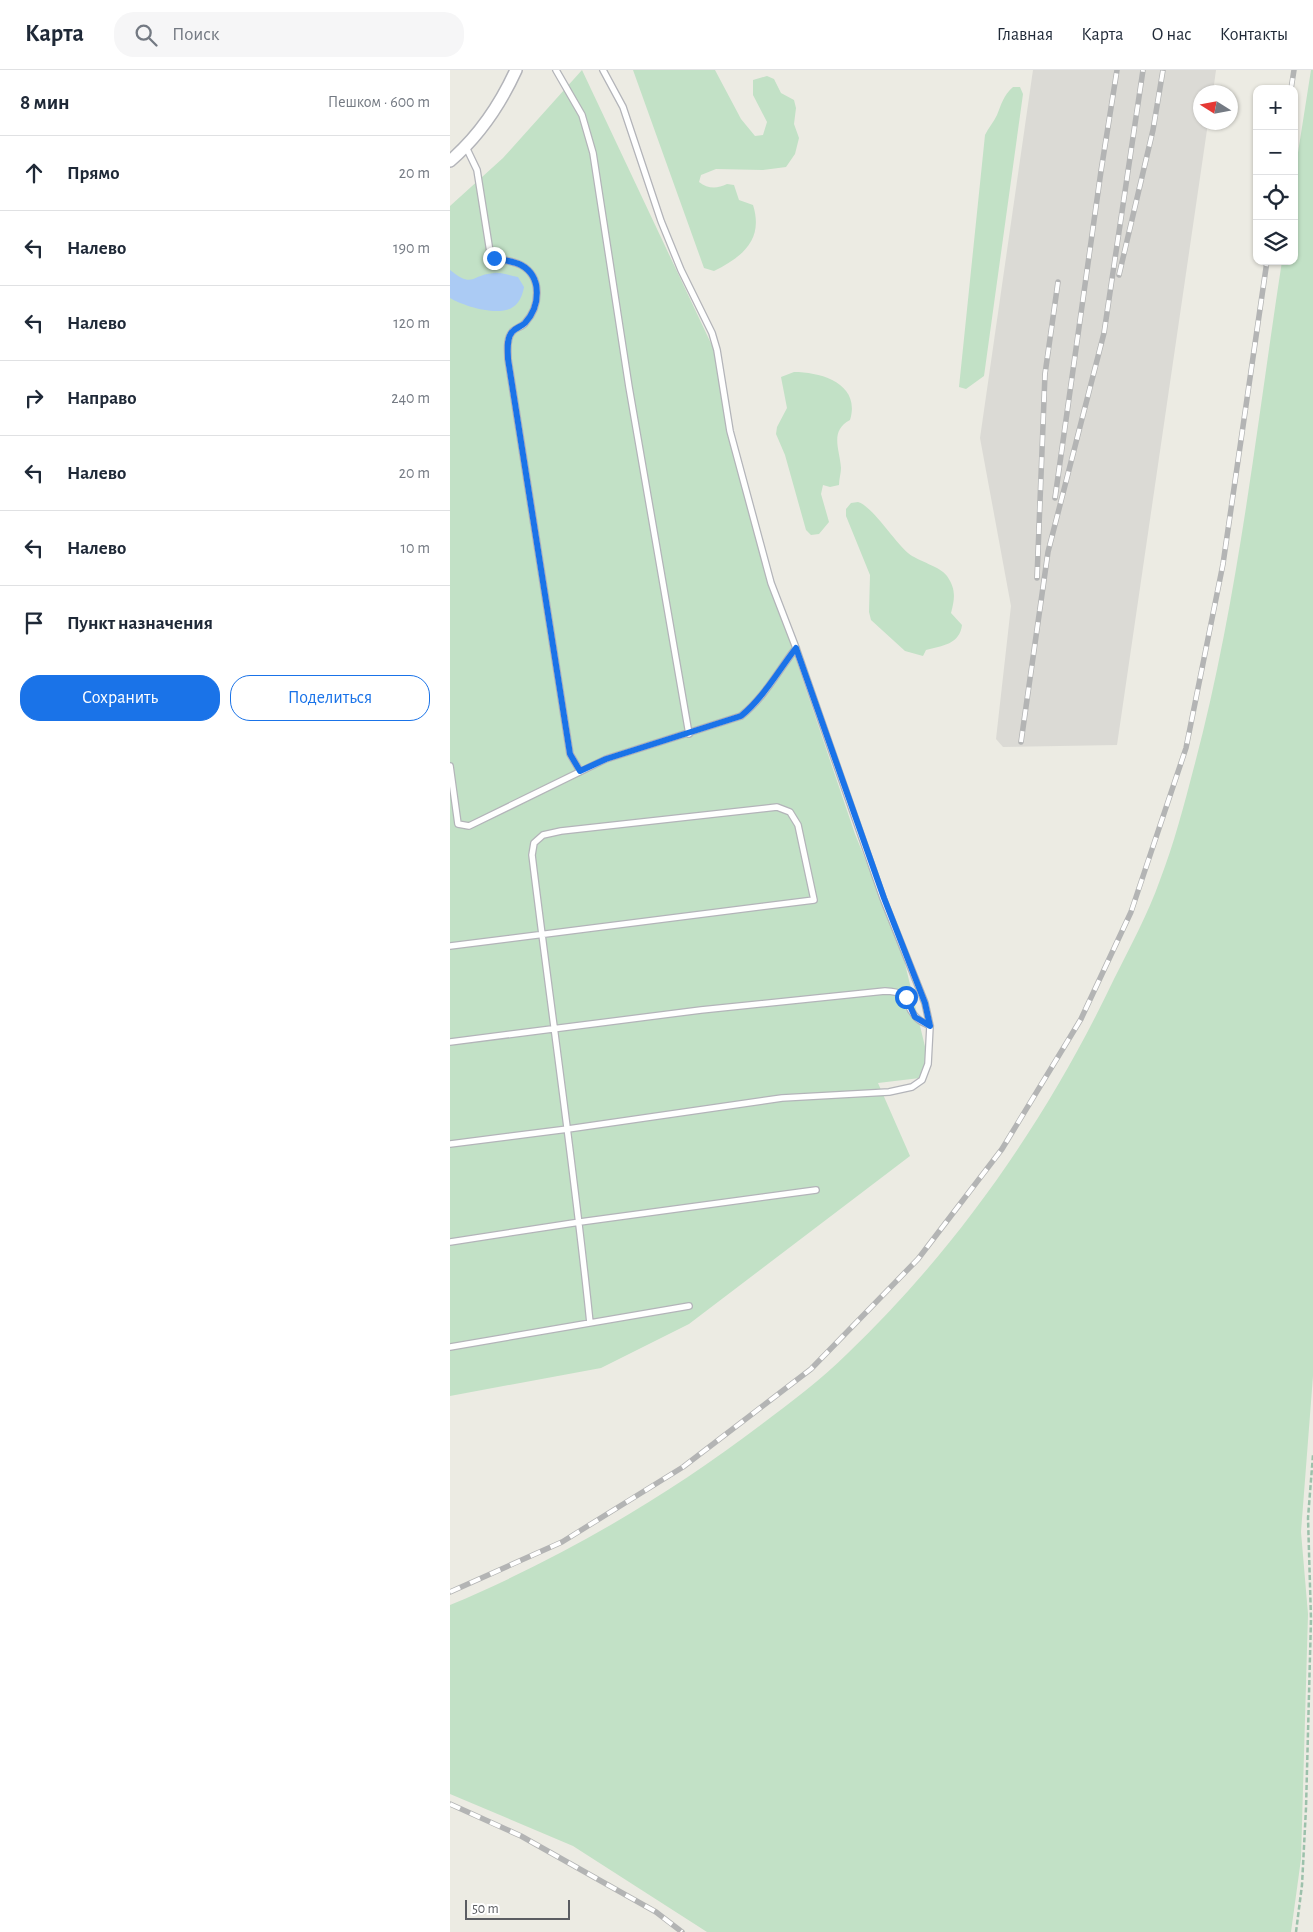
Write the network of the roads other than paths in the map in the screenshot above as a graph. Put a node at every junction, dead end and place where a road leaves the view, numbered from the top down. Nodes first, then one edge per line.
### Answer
1 (516, 70) edge
2 (556, 70) edge
3 (603, 70) edge
4 (466, 147) junction
5 (450, 161) edge
6 (796, 648) junction
7 (689, 734) junction
8 (450, 766) edge
9 (580, 771) junction
10 (542, 934) junction
11 (450, 946) edge
12 (930, 1026) junction
13 (555, 1028) junction
14 (450, 1042) edge
15 (568, 1130) junction
16 (450, 1144) edge
17 (816, 1190) dead end
18 (580, 1222) junction
19 (450, 1242) edge
20 (689, 1306) dead end
21 (590, 1323) junction
22 (450, 1347) edge

1 - 4 street
2 - 7 lane
3 - 6 lane
4 - 5 street
4 - 9 lane
6 - 7 lane
6 - 12 lane
7 - 9 lane
8 - 9 lane
10 - 10 lane
10 - 11 lane
10 - 13 lane
12 - 13 lane
12 - 15 lane
13 - 14 lane
13 - 15 lane
15 - 16 lane
15 - 18 lane
17 - 18 lane
18 - 19 lane
18 - 21 lane
20 - 21 lane
21 - 22 lane

